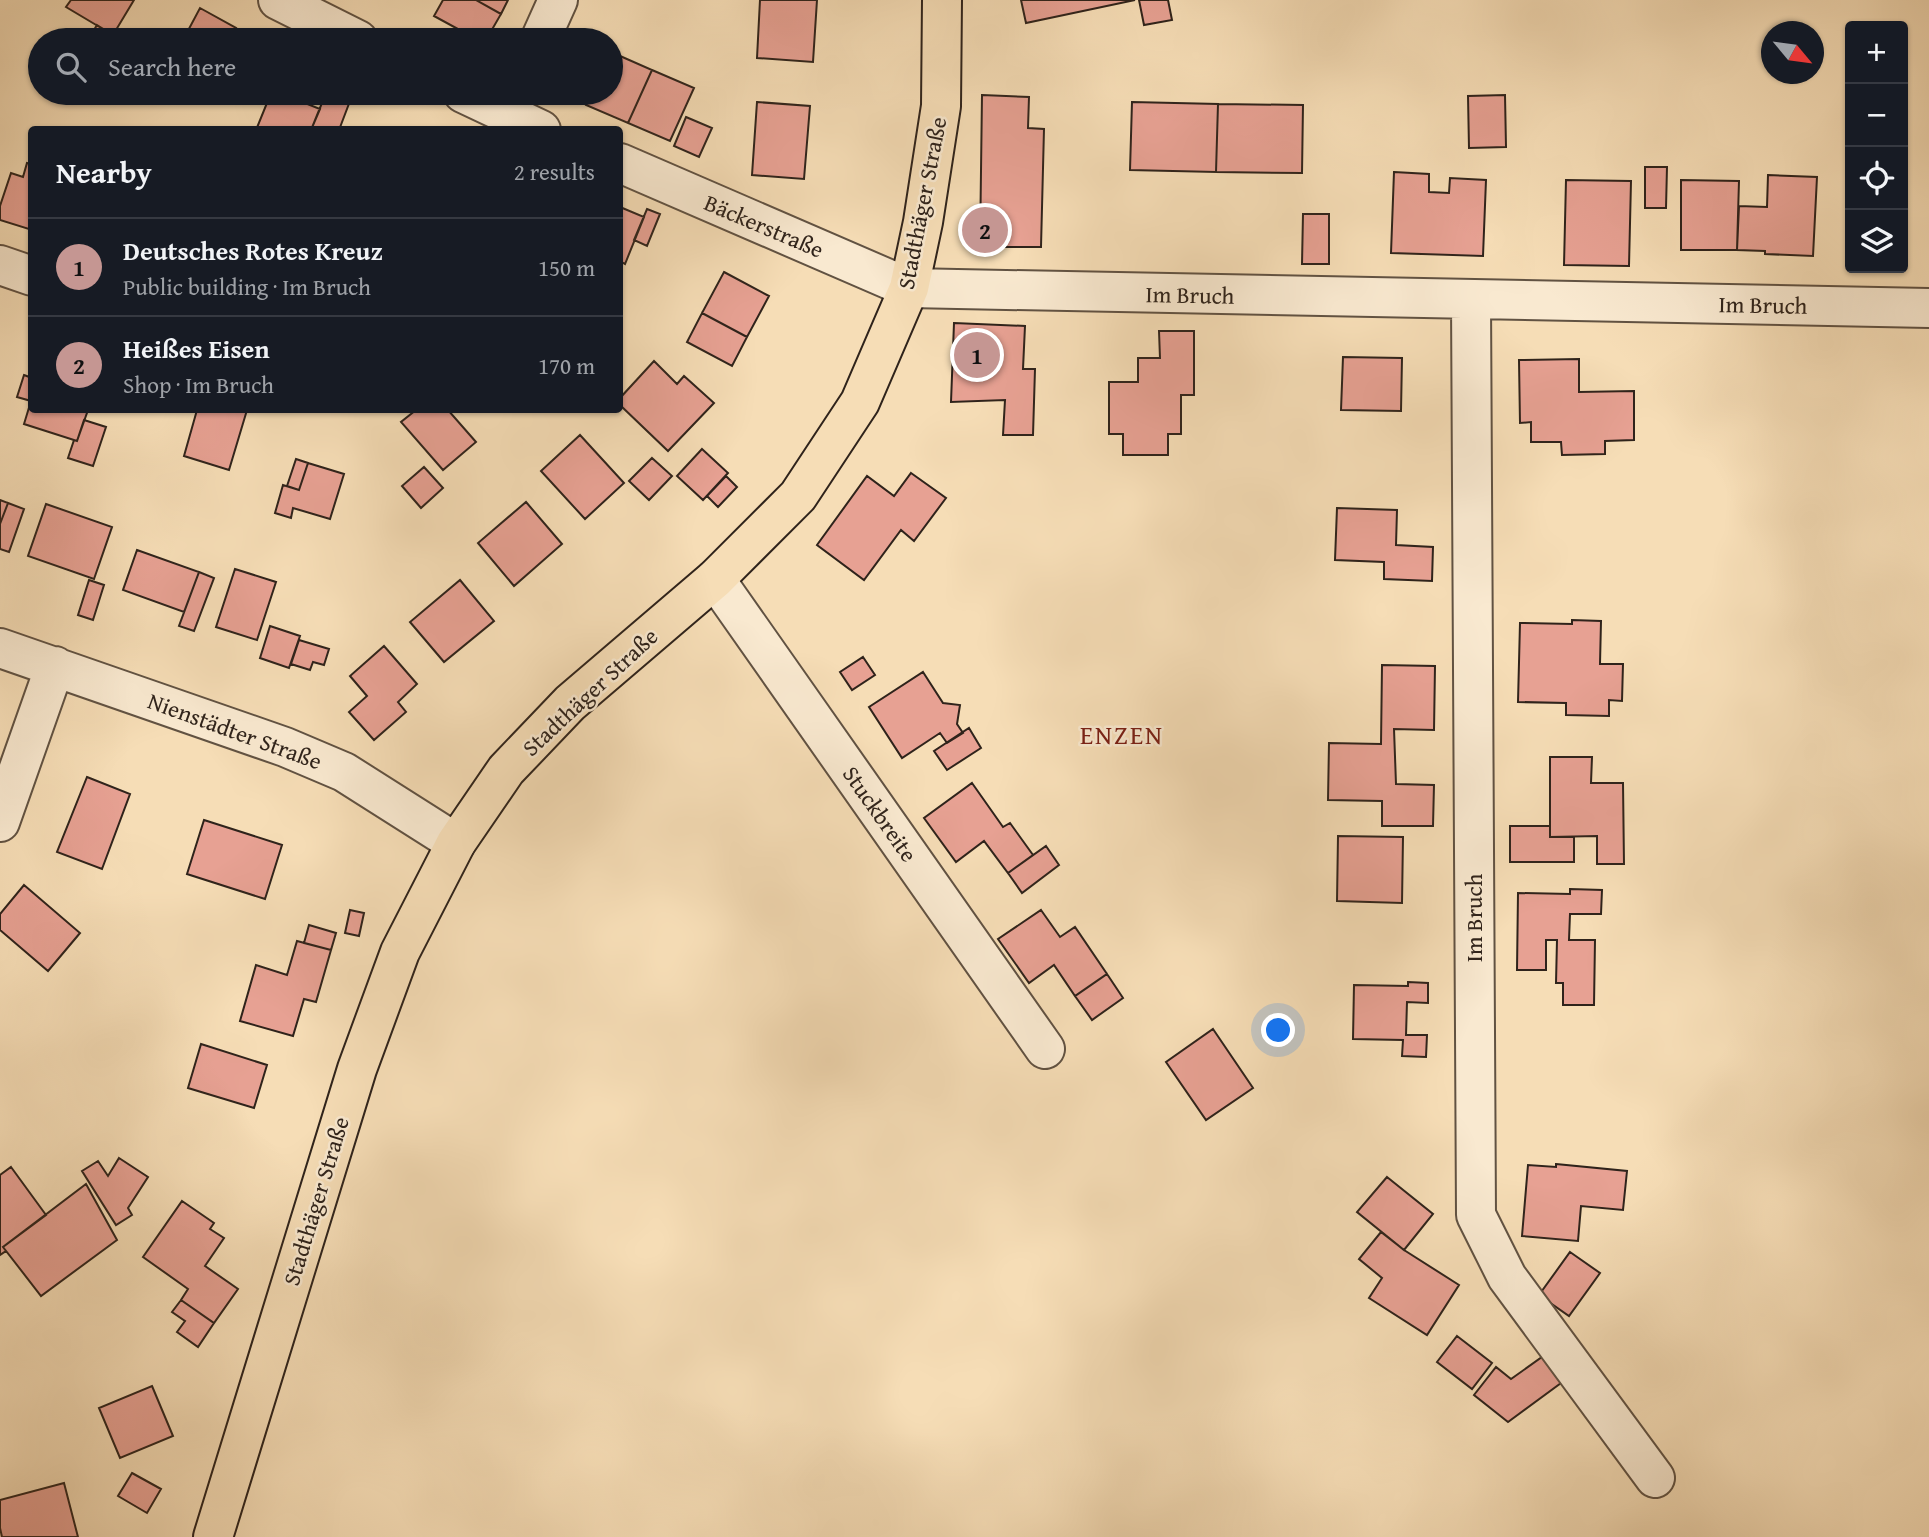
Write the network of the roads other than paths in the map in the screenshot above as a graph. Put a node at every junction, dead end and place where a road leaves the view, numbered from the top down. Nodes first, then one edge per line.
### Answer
1 (278, 0) edge
2 (558, 0) edge
3 (943, 0) edge
4 (334, 28) edge
5 (545, 28) edge
6 (491, 105) edge
7 (507, 112) edge
8 (533, 126) edge
9 (623, 164) edge
10 (0, 265) edge
11 (28, 275) edge
12 (909, 288) junction
13 (1471, 301) junction
14 (1929, 308) edge
15 (715, 579) junction
16 (0, 648) edge
17 (55, 666) junction
18 (0, 822) edge
19 (456, 843) junction
20 (1045, 1049) dead end
21 (1655, 1478) dead end
22 (213, 1537) edge

1 - 4 street
2 - 5 street
3 - 12 main road, Stadthäger Straße
6 - 7 street
7 - 8 street
9 - 12 street, Bäckerstraße
10 - 11 street
12 - 13 street, Im Bruch
12 - 15 main road, Stadthäger Straße
13 - 14 street, Im Bruch
13 - 21 street, Im Bruch
15 - 19 main road, Stadthäger Straße
15 - 20 street, Stuckbreite
16 - 17 street, Nienstädter Straße
17 - 18 street
17 - 19 street, Nienstädter Straße
19 - 22 main road, Stadthäger Straße

